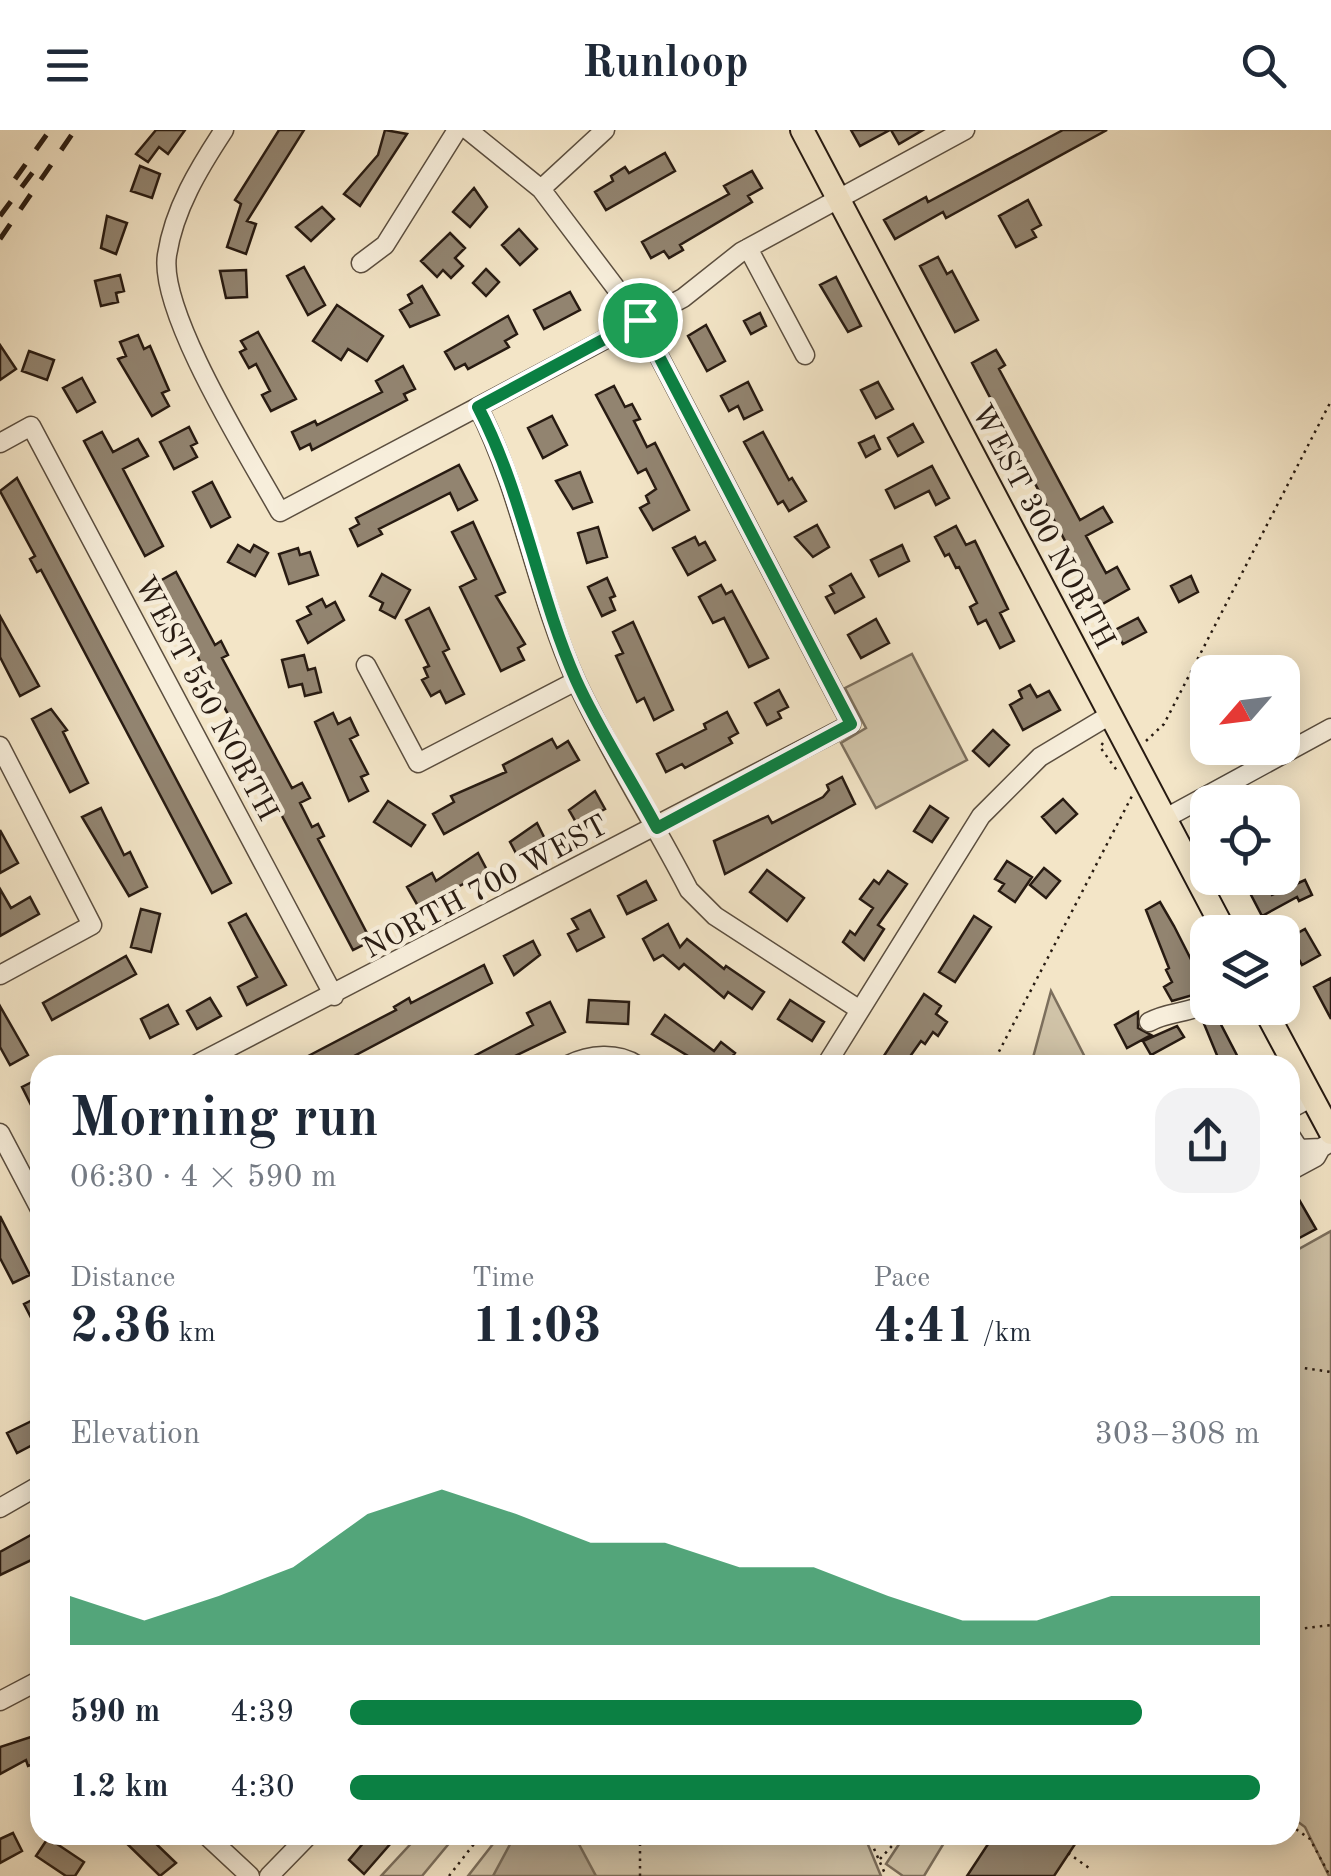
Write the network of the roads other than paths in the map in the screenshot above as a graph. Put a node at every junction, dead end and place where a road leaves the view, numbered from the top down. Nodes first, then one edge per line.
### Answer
1 (224, 130) edge
2 (457, 130) edge
3 (468, 130) edge
4 (604, 130) edge
5 (792, 130) edge
6 (962, 131) edge
7 (807, 136) edge
8 (541, 189) junction
9 (837, 197) junction
10 (748, 248) junction
11 (361, 263) dead end
12 (640, 320) junction
13 (805, 355) dead end
14 (478, 407) junction
15 (0, 442) edge
16 (366, 665) dead end
17 (576, 681) junction
18 (1110, 715) junction
19 (1331, 728) edge
20 (0, 746) edge
21 (1164, 818) junction
22 (657, 828) junction
23 (1216, 915) edge
24 (0, 975) edge
25 (334, 996) junction
26 (860, 1010) junction
27 (1190, 1012) edge
28 (1149, 1022) dead end
29 (1272, 1025) edge
30 (215, 1055) edge
31 (832, 1055) edge
32 (1286, 1055) edge
33 (1300, 1081) edge
34 (1312, 1096) junction
35 (1300, 1103) edge
36 (0, 1133) edge
37 (1328, 1141) edge
38 (1300, 1149) edge
39 (1300, 1166) edge
40 (30, 1190) edge
41 (30, 1490) edge
42 (1, 1504) edge
43 (30, 1685) edge
44 (0, 1700) edge
45 (217, 1845) edge
46 (299, 1845) edge
47 (250, 1876) edge
48 (270, 1876) edge

1 - 14 street
2 - 11 street
3 - 8 street
4 - 8 street
5 - 7 street, WEST 300 NORTH
6 - 9 street
7 - 9 main road, WEST 300 NORTH
8 - 12 street
9 - 10 street
9 - 18 main road, WEST 300 NORTH
10 - 12 street
10 - 13 street
12 - 14 street
12 - 22 street, NORTH 700 WEST
14 - 17 street
15 - 25 street, WEST 550 NORTH
16 - 17 street
17 - 22 street
18 - 21 main road, WEST 300 NORTH
18 - 26 street
19 - 21 street
20 - 24 street
21 - 23 main road, WEST 300 NORTH
22 - 25 street, NORTH 700 WEST
22 - 26 street
25 - 30 street, NORTH 700 WEST
26 - 31 street
27 - 28 street
29 - 32 main road
33 - 34 main road
34 - 35 street
34 - 37 main road
36 - 40 street
37 - 38 street
37 - 39 street
41 - 42 street
43 - 44 street
45 - 47 street
46 - 48 street

